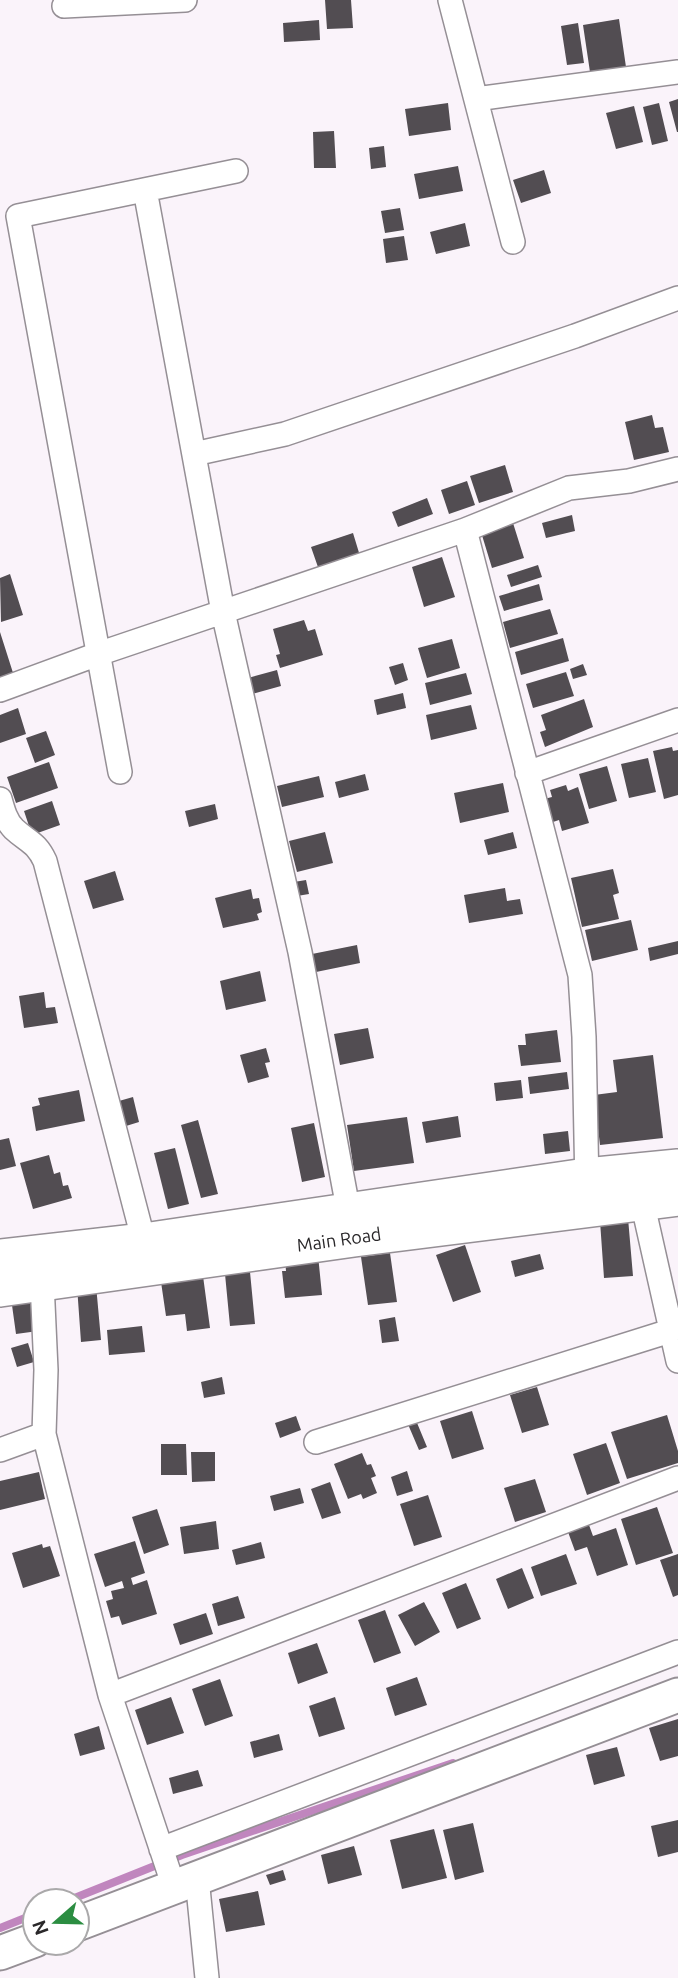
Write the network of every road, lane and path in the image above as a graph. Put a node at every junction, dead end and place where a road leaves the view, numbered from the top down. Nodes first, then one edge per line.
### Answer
1 (185, 0) edge
2 (450, 0) edge
3 (64, 6) dead end
4 (678, 72) edge
5 (476, 99) junction
6 (236, 172) dead end
7 (145, 190) junction
8 (513, 242) dead end
9 (678, 298) edge
10 (194, 454) junction
11 (678, 469) edge
12 (465, 530) junction
13 (223, 612) junction
14 (98, 654) junction
15 (0, 690) edge
16 (678, 720) edge
17 (120, 772) dead end
18 (527, 773) junction
19 (0, 799) edge
20 (678, 1168) edge
21 (587, 1192) junction
22 (678, 1197) edge
23 (642, 1201) junction
24 (351, 1224) junction
25 (144, 1242) junction
26 (0, 1258) edge
27 (42, 1282) junction
28 (0, 1288) edge
29 (670, 1331) junction
30 (678, 1361) edge
31 (44, 1434) junction
32 (316, 1442) dead end
33 (0, 1450) edge
34 (678, 1478) edge
35 (678, 1653) edge
36 (110, 1695) junction
37 (678, 1695) edge
38 (173, 1869) junction
39 (91, 1916) edge
40 (21, 1945) edge
41 (0, 1953) edge
42 (207, 1978) edge

1 - 3 street
2 - 5 street
4 - 5 street
5 - 8 street
6 - 7 street
7 - 10 street
7 - 14 street
9 - 10 street
10 - 13 street
11 - 12 street
12 - 13 street
12 - 18 street
13 - 14 street
13 - 24 street
14 - 15 street
14 - 17 street
16 - 18 street
18 - 21 street
19 - 25 street
20 - 21 main road, Main Road
21 - 23 main road, Main Road
21 - 24 main road, Main Road
22 - 23 main road, Main Road
23 - 29 street
24 - 25 main road, Main Road
24 - 27 main road, Main Road
25 - 26 main road, Main Road
27 - 28 main road, Main Road
27 - 31 street
29 - 30 street
29 - 32 street
31 - 33 street
31 - 36 street
34 - 36 street
35 - 38 street
36 - 38 street
37 - 38 street
38 - 39 street
38 - 42 street
40 - 41 street

